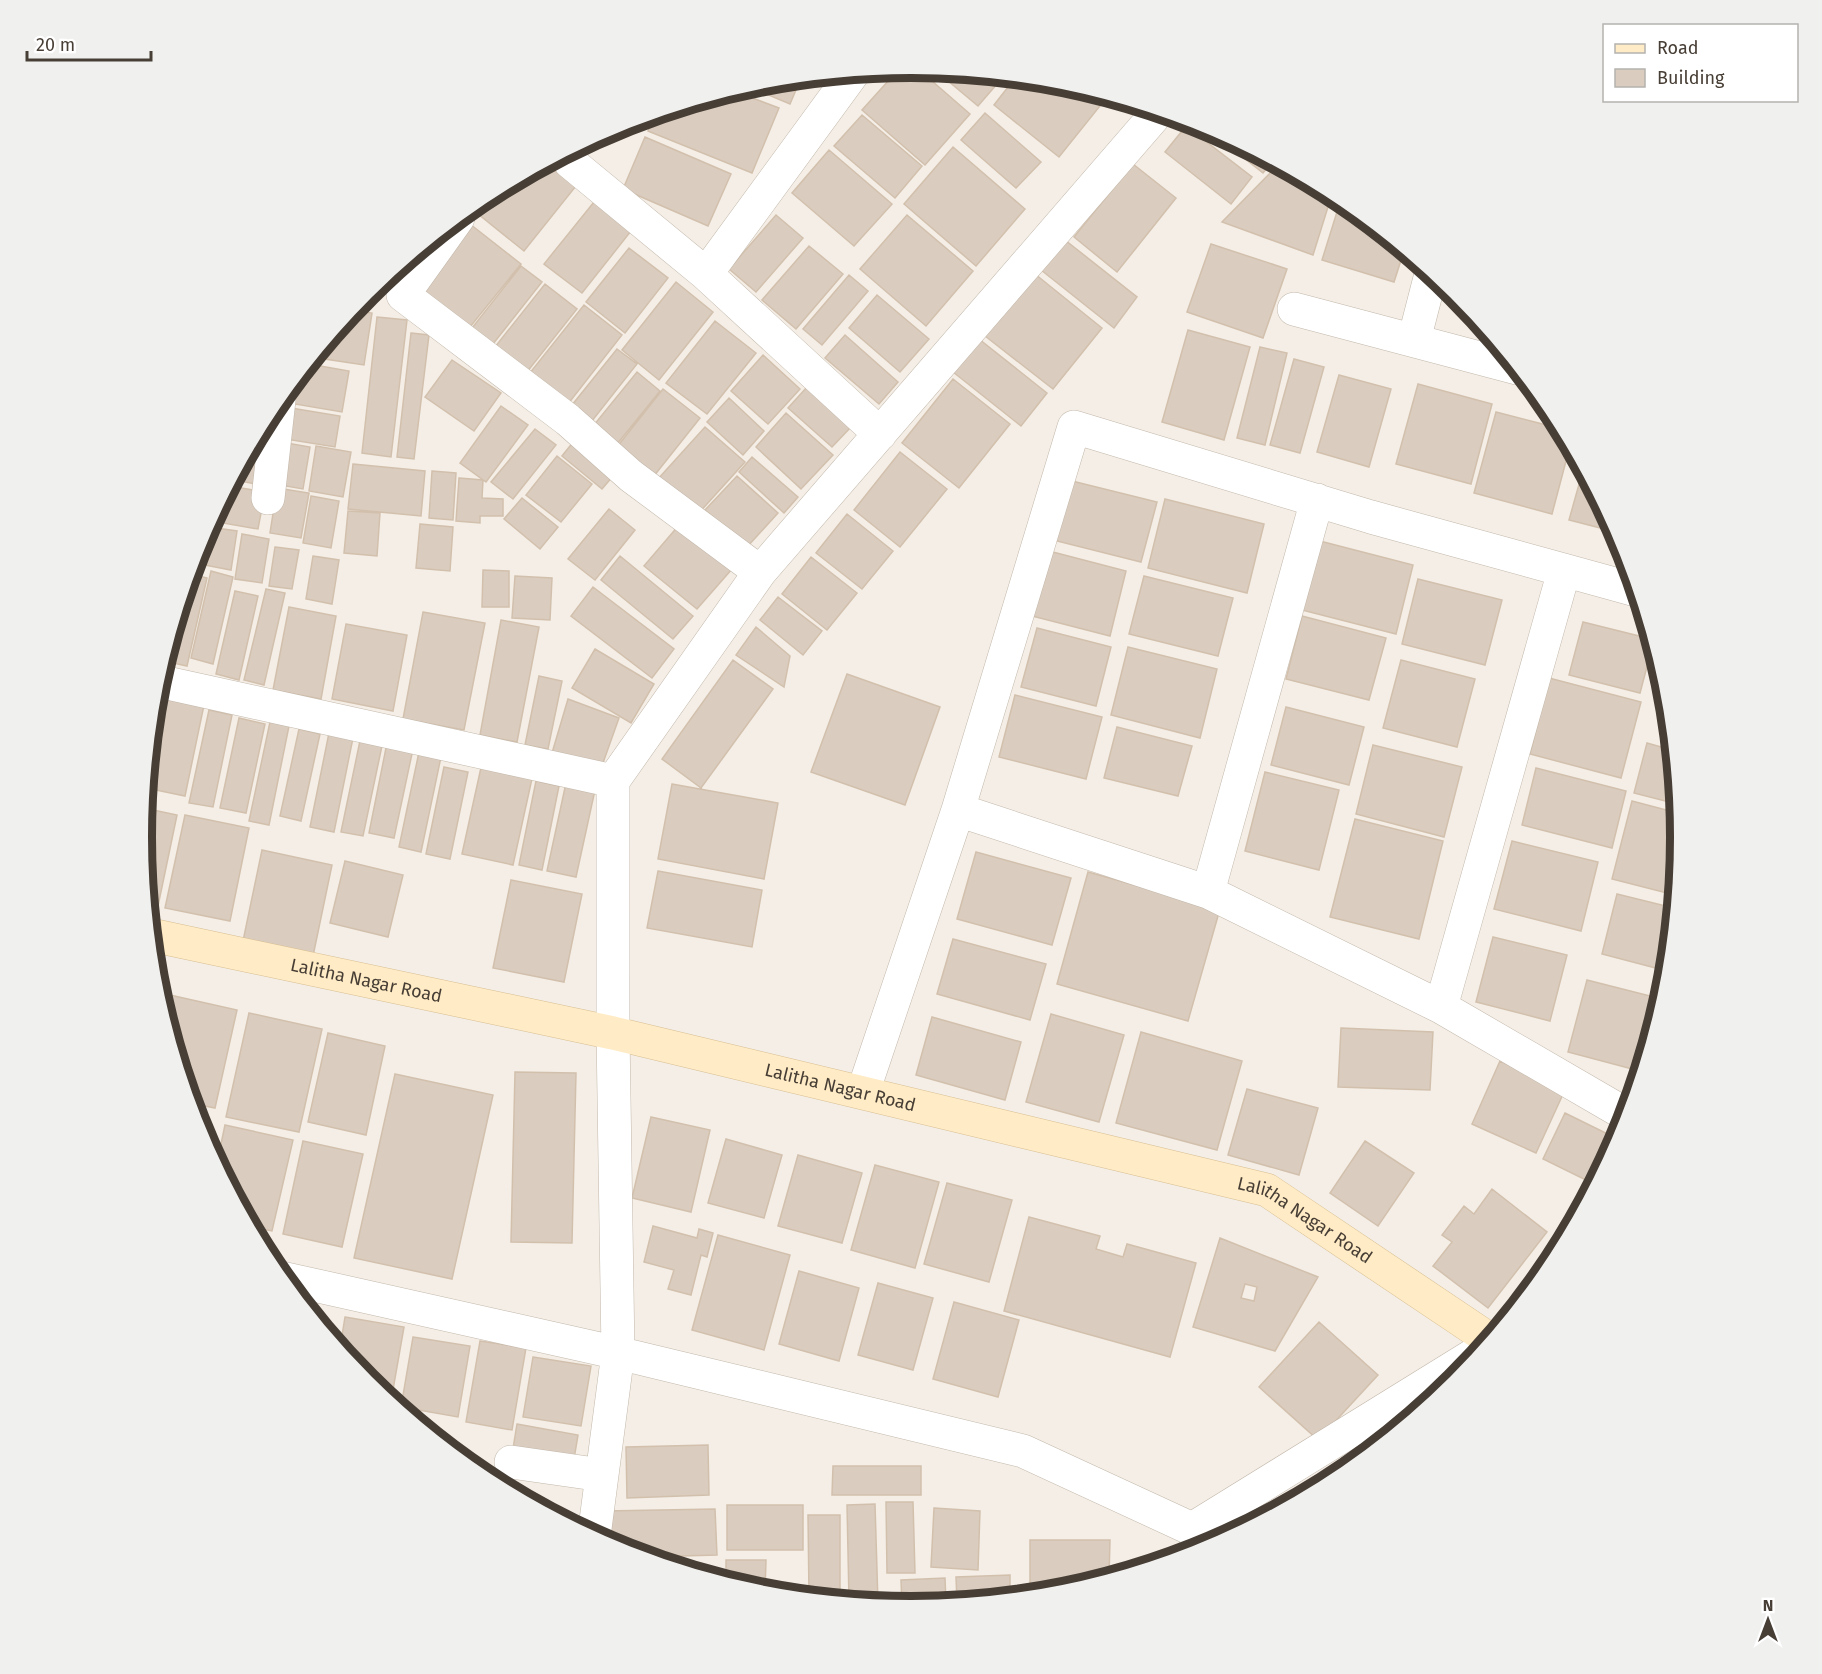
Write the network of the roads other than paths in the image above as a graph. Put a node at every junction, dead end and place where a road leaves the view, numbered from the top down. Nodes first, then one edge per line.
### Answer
1 (847, 81) edge
2 (1153, 117) edge
3 (568, 160) edge
4 (441, 241) edge
5 (706, 274) junction
6 (1429, 282) edge
7 (1294, 309) dead end
8 (1414, 340) junction
9 (1505, 365) edge
10 (276, 421) edge
11 (880, 434) junction
12 (267, 498) dead end
13 (1317, 500) junction
14 (1564, 571) junction
15 (760, 572) junction
16 (1628, 588) edge
17 (168, 683) edge
18 (613, 781) junction
19 (958, 810) junction
20 (1208, 892) junction
21 (158, 937) edge
22 (1441, 1007) junction
23 (613, 1033) junction
24 (863, 1092) junction
25 (1618, 1111) edge
26 (296, 1281) edge
27 (1483, 1335) edge
28 (618, 1353) junction
29 (1452, 1370) edge
30 (511, 1462) dead end
31 (602, 1475) junction
32 (595, 1527) edge
33 (1197, 1539) edge

1 - 5 street
2 - 11 street
3 - 5 street
4 - 15 street
5 - 11 street
6 - 8 street
7 - 8 street
8 - 9 street
10 - 12 street
11 - 15 street
13 - 14 street
13 - 19 street
13 - 20 street
14 - 16 street
14 - 22 street
15 - 18 street
17 - 18 street
18 - 23 street
19 - 20 street
19 - 24 street
20 - 22 street
21 - 23 street, Lalitha Nagar Road
22 - 25 street
23 - 24 street, Lalitha Nagar Road
23 - 28 street
24 - 27 street, Lalitha Nagar Road
26 - 28 street
28 - 31 street
28 - 33 street
29 - 33 street
30 - 31 street
31 - 32 street

